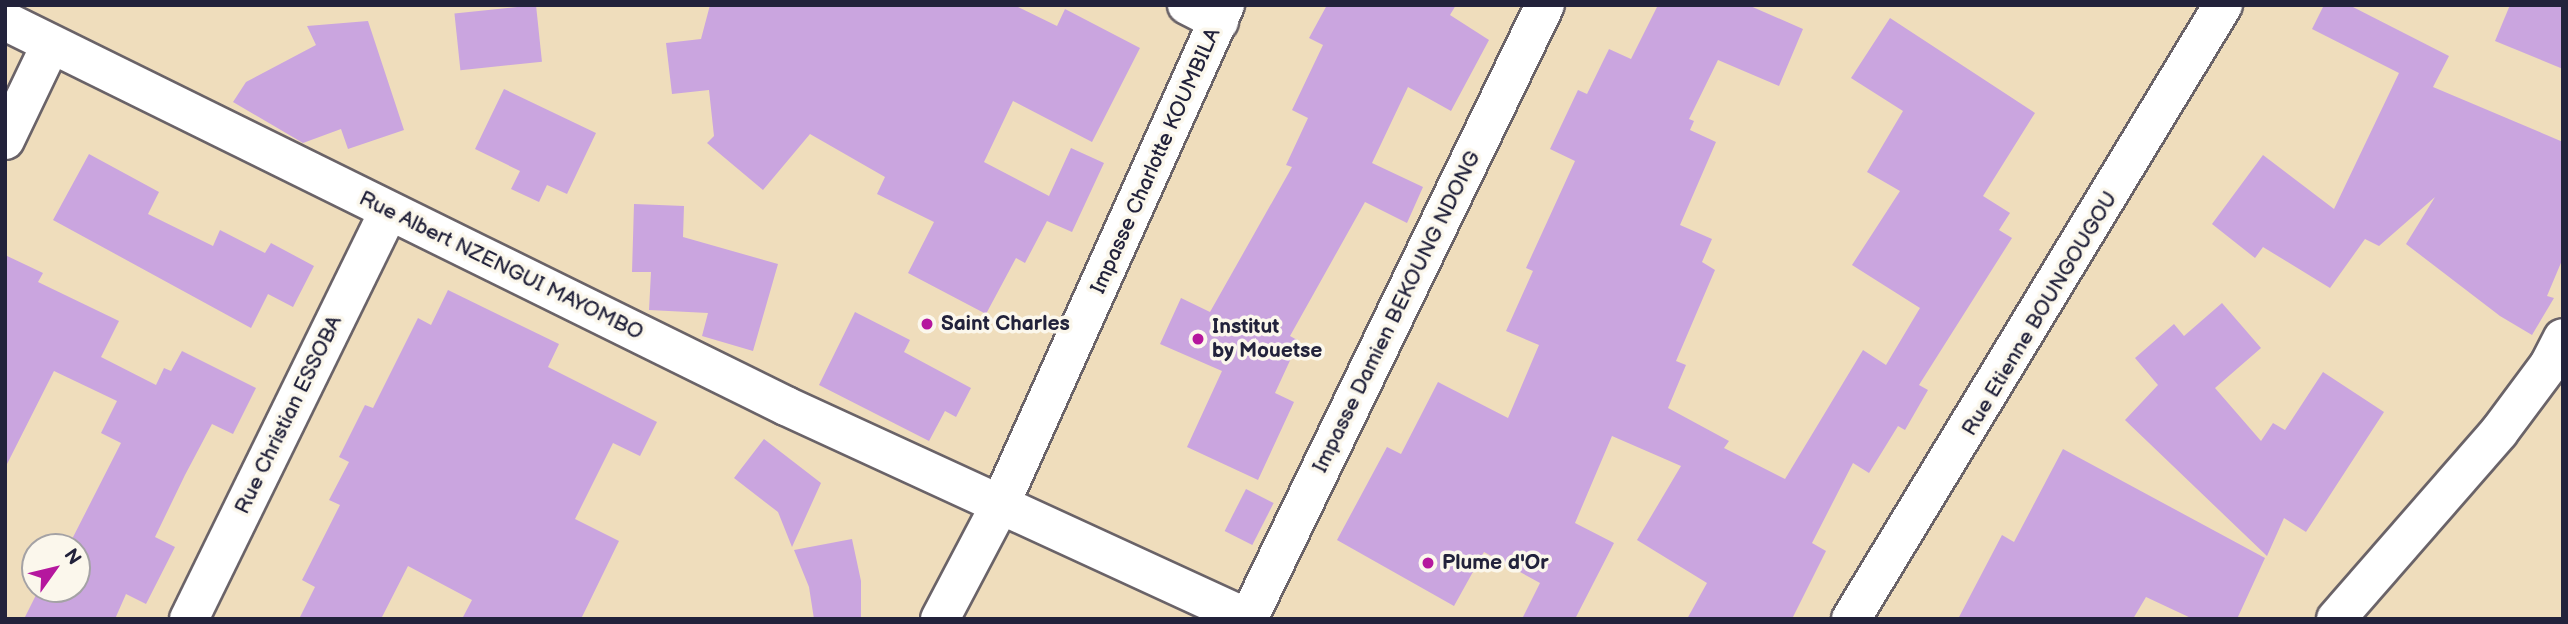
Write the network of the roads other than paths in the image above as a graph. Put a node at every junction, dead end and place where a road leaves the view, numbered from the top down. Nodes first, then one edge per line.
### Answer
1 (1545, 5) edge
2 (2223, 5) edge
3 (1210, 11) edge
4 (5, 21) edge
5 (51, 44) junction
6 (5, 140) edge
7 (389, 211) junction
8 (2563, 338) edge
9 (999, 507) junction
10 (189, 619) edge
11 (940, 619) edge
12 (1248, 619) edge
13 (1852, 619) edge
14 (2336, 619) edge

1 - 12 street, Impasse Damien BEKOUNG NDONG
2 - 13 street, Rue Etienne BOUNGOUGOU
3 - 9 street, Impasse Charlotte KOUMBILA
4 - 5 street, Rue Albert NZENGUI MAYOMBO
5 - 6 street
5 - 7 street, Rue Albert NZENGUI MAYOMBO
7 - 9 street, Rue Albert NZENGUI MAYOMBO
7 - 10 street, Rue Christian ESSOBA
8 - 14 street
9 - 11 street, Impasse Charlotte KOUMBILA
9 - 12 street, Rue Albert NZENGUI MAYOMBO

